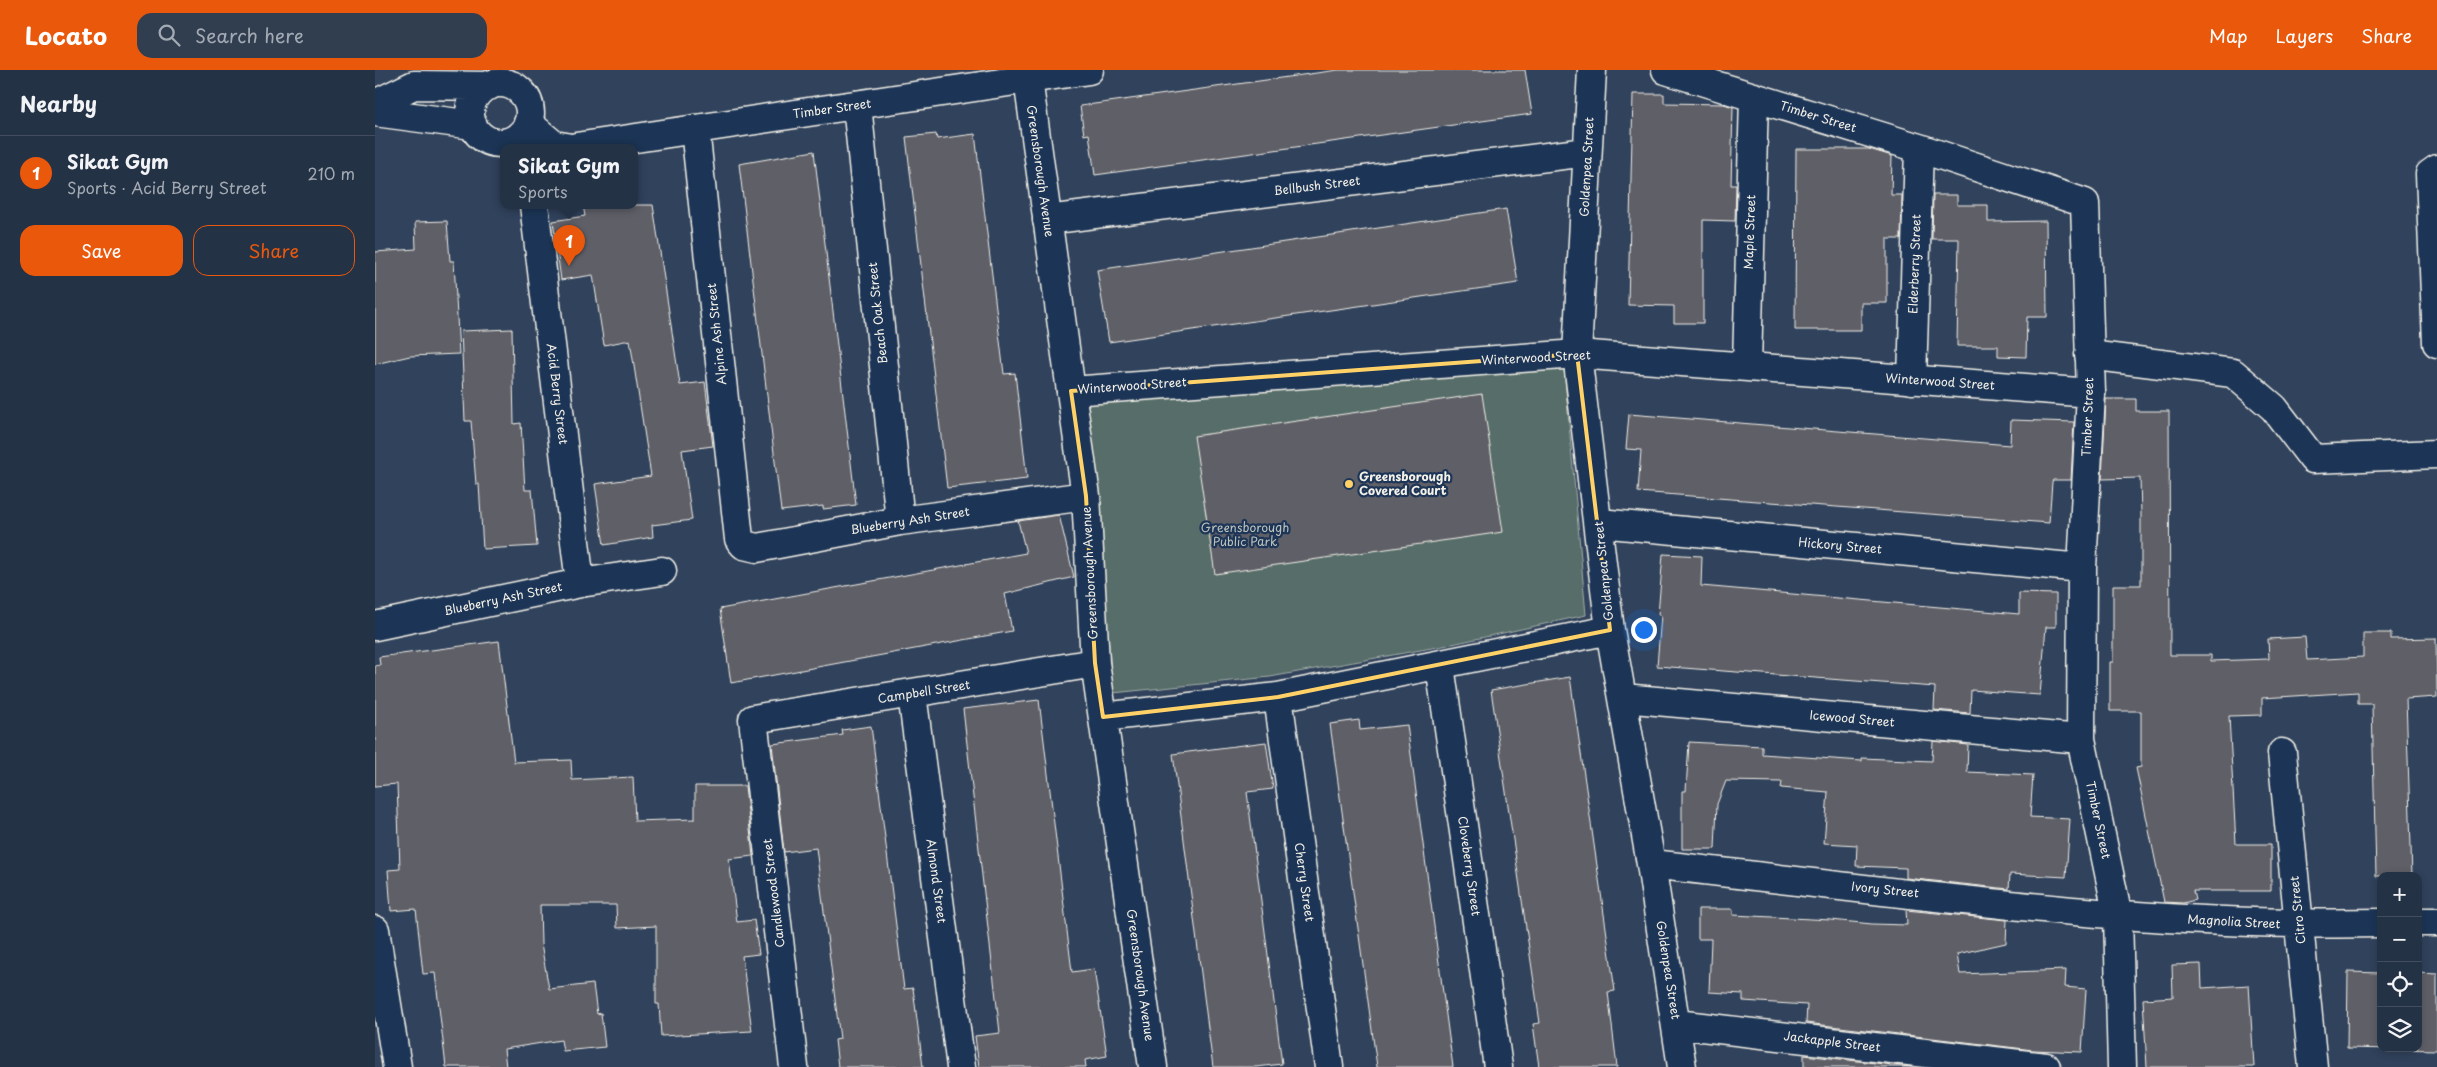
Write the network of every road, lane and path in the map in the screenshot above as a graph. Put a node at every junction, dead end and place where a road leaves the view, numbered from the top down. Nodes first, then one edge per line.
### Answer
1 (1089, 70) edge
2 (1592, 70) edge
3 (1666, 70) edge
4 (1028, 79) junction
5 (489, 86) junction
6 (1754, 97) junction
7 (375, 104) edge
8 (857, 105) junction
9 (375, 112) edge
10 (473, 125) junction
11 (695, 129) junction
12 (524, 135) edge
13 (551, 144) edge
14 (596, 144) edge
15 (1919, 148) junction
16 (1587, 152) junction
17 (2437, 169) edge
18 (534, 209) edge
19 (1047, 220) junction
20 (2437, 343) edge
21 (1577, 354) junction
22 (2089, 355) junction
23 (1747, 366) junction
24 (1912, 380) junction
25 (1071, 391) junction
26 (2091, 393) junction
27 (2437, 454) edge
28 (1086, 496) junction
29 (900, 521) junction
30 (1599, 523) junction
31 (739, 538) joint
32 (2082, 568) junction
33 (662, 571) dead end
34 (580, 583) junction
35 (375, 626) edge
36 (1610, 630) junction
37 (1095, 663) junction
38 (1440, 666) junction
39 (912, 694) junction
40 (1278, 697) junction
41 (1623, 698) junction
42 (1103, 717) junction
43 (753, 719) joint
44 (2081, 739) junction
45 (2282, 753) dead end
46 (1651, 864) junction
47 (2118, 916) junction
48 (2422, 922) edge
49 (2437, 922) edge
50 (2377, 923) edge
51 (2299, 924) junction
52 (375, 930) edge
53 (1676, 1024) junction
54 (397, 1067) edge
55 (794, 1067) edge
56 (961, 1067) edge
57 (1153, 1067) edge
58 (1329, 1067) edge
59 (1497, 1067) edge
60 (1682, 1067) edge
61 (2046, 1067) edge
62 (2122, 1067) edge
63 (2313, 1067) edge

1 - 4 street, Timber Street
2 - 16 street, Goldenpea Street
3 - 6 street, Timber Street
4 - 8 street, Timber Street
4 - 19 street, Greensborough Avenue
5 - 7 street
5 - 10 street
5 - 12 street
6 - 15 street, Timber Street
6 - 23 street, Maple Street
8 - 11 street, Timber Street
8 - 29 street, Beach Oak Street
9 - 10 street
10 - 12 street
11 - 14 street, Timber Street
11 - 31 street, Alpine Ash Street
12 - 13 street
15 - 22 street, Timber Street
15 - 24 street, Elderberry Street
16 - 19 street, Bellbush Street
16 - 21 street, Goldenpea Street
17 - 20 street
18 - 34 street, Acid Berry Street
19 - 25 street, Greensborough Avenue
21 - 23 street, Winterwood Street
21 - 25 street, Winterwood Street
21 - 30 street, Goldenpea Street
22 - 26 street, Timber Street
22 - 27 street
23 - 24 street, Winterwood Street
24 - 26 street, Winterwood Street
25 - 28 street, Greensborough Avenue
26 - 32 street, Timber Street
28 - 29 street, Blueberry Ash Street
28 - 37 street, Greensborough Avenue
29 - 31 street, Blueberry Ash Street
30 - 32 street, Hickory Street
30 - 36 street, Goldenpea Street
32 - 44 street, Timber Street
33 - 34 street, Blueberry Ash Street
34 - 35 street, Blueberry Ash Street
36 - 38 street
36 - 41 street, Goldenpea Street
37 - 39 street, Campbell Street
37 - 42 street, Greensborough Avenue
38 - 40 street
38 - 59 street, Cloveberry Street
39 - 43 street, Campbell Street
39 - 56 street, Almond Street
40 - 42 street
40 - 58 street, Cherry Street
41 - 44 street, Icewood Street
41 - 46 street, Goldenpea Street
42 - 57 street, Greensborough Avenue
43 - 55 street, Candlewood Street
44 - 47 street, Timber Street
45 - 51 street, Citro Street
46 - 47 street, Ivory Street
46 - 53 street, Goldenpea Street
47 - 51 street, Magnolia Street
47 - 62 street, Timber Street
48 - 49 street
50 - 51 street, Magnolia Street
51 - 63 street, Citro Street
52 - 54 street
53 - 60 street, Goldenpea Street
53 - 61 street, Jackapple Street

